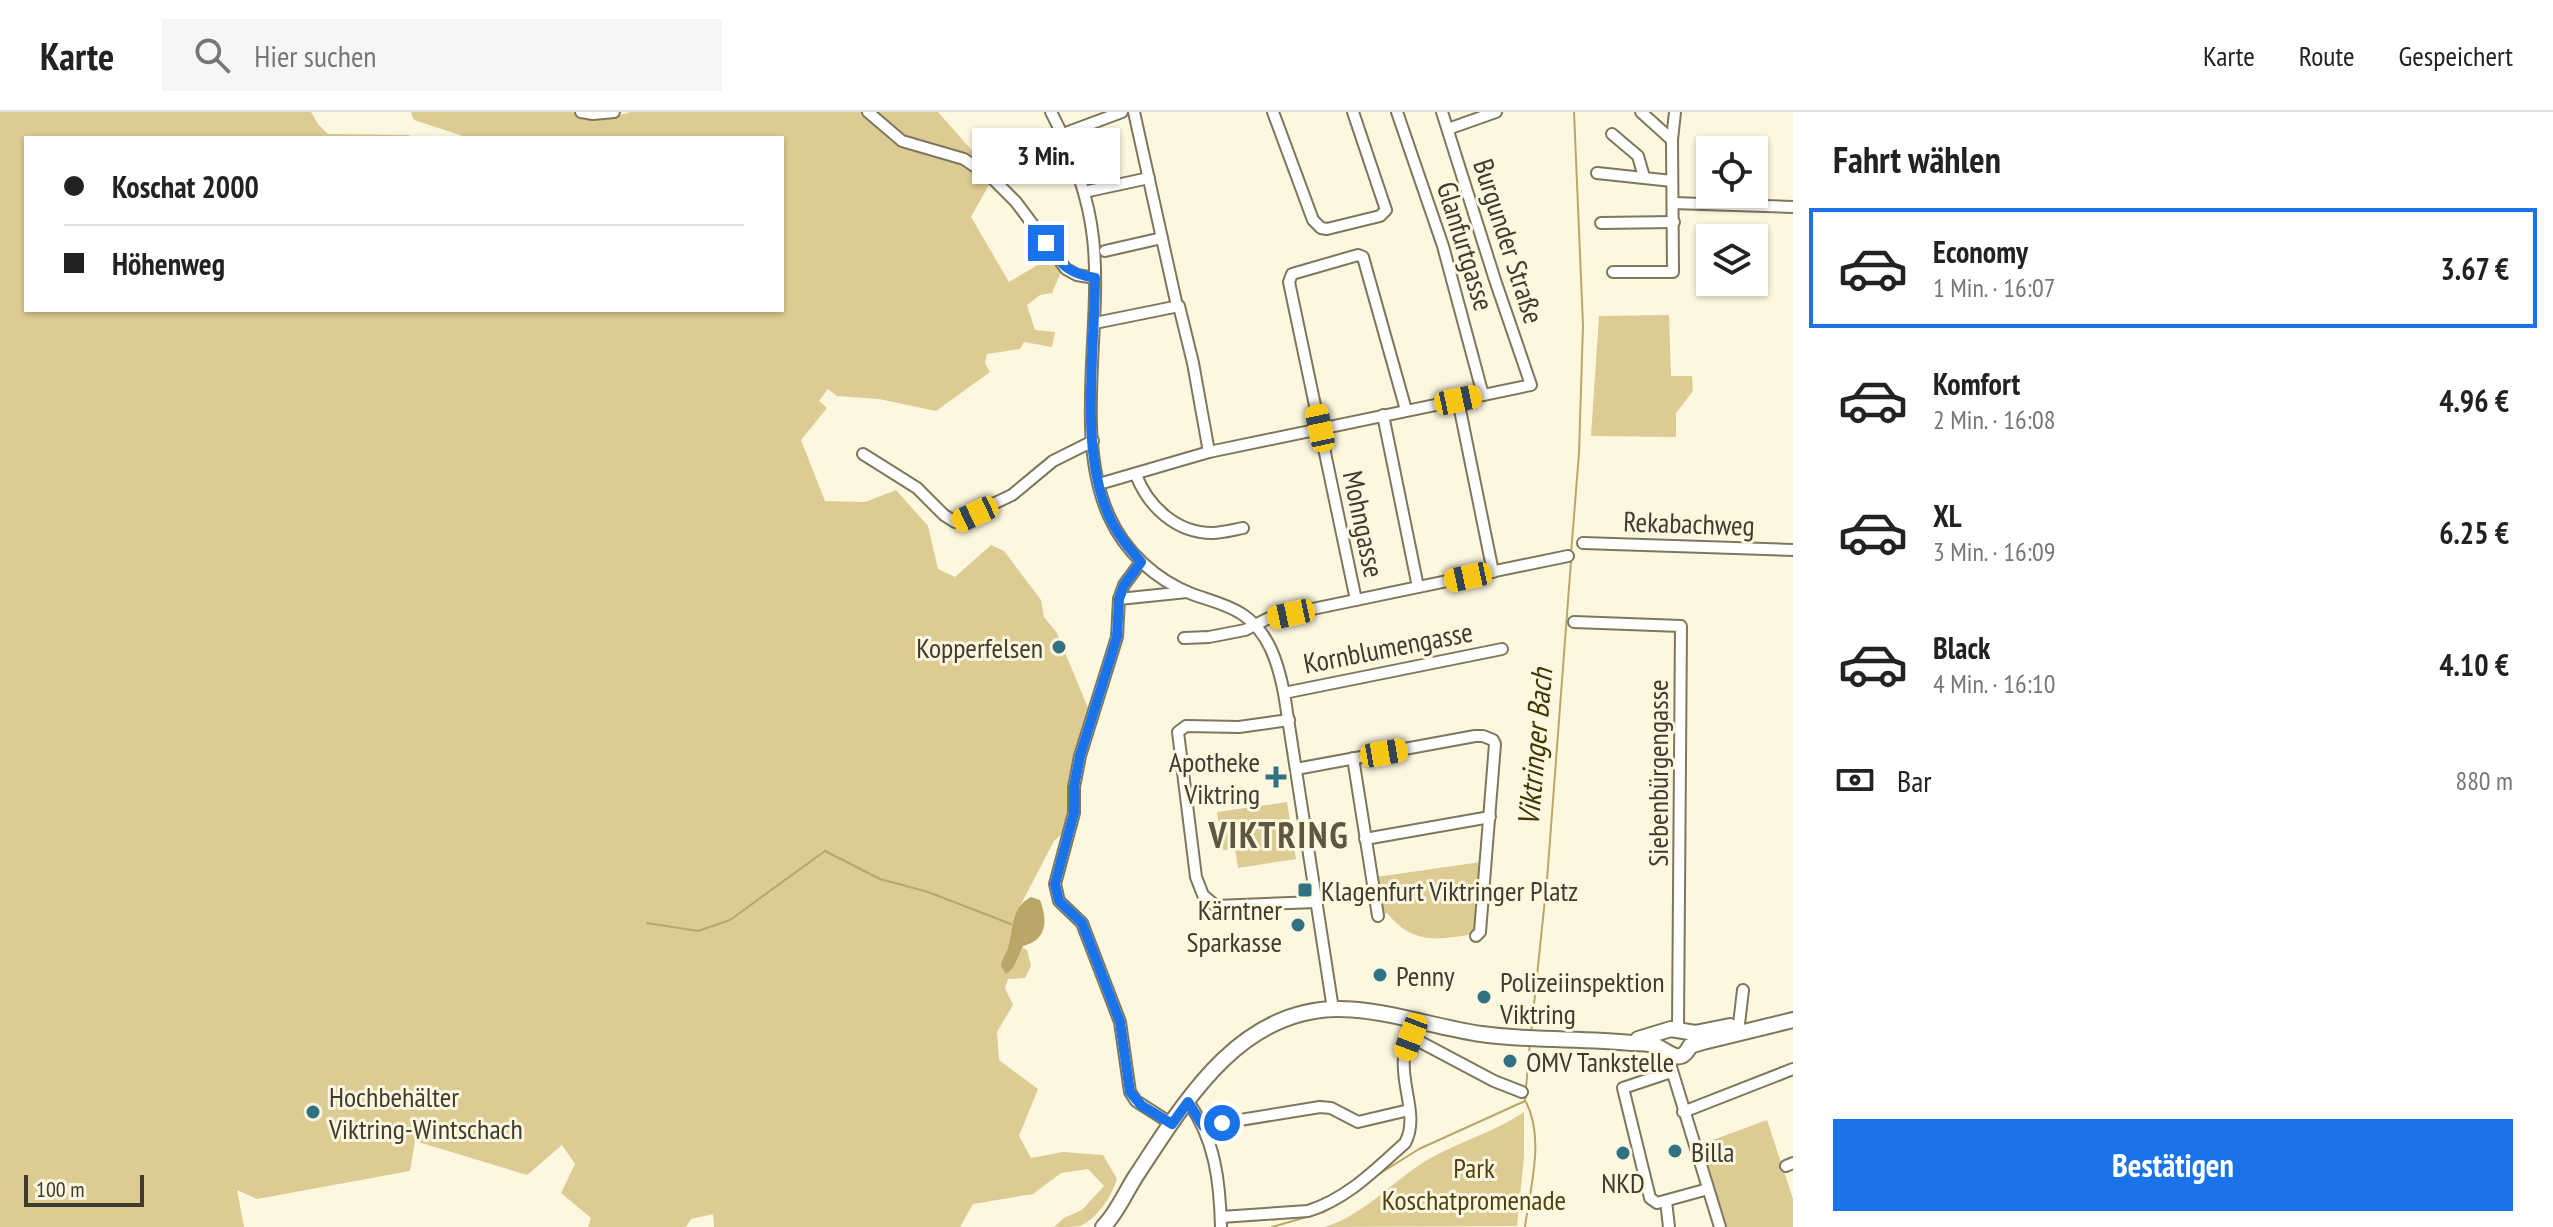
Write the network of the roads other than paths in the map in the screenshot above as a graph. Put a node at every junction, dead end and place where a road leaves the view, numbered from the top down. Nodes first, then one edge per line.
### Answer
1 (581, 112) edge
2 (614, 112) edge
3 (868, 112) edge
4 (1051, 112) edge
5 (1122, 112) edge
6 (1134, 112) edge
7 (1273, 112) edge
8 (1353, 112) edge
9 (1397, 112) edge
10 (1442, 112) edge
11 (1496, 112) edge
12 (1641, 112) edge
13 (1675, 112) edge
14 (1448, 129) junction
15 (1063, 134) junction
16 (1612, 134) dead end
17 (1672, 140) junction
18 (1597, 173) dead end
19 (1644, 177) junction
20 (1149, 178) junction
21 (1672, 181) junction
22 (1084, 192) junction
23 (1673, 203) junction
24 (1793, 207) edge
25 (1674, 222) junction
26 (1601, 223) dead end
27 (1162, 238) junction
28 (1105, 251) dead end
29 (1613, 272) dead end
30 (1095, 278) junction
31 (1177, 306) junction
32 (1095, 323) junction
33 (1483, 395) junction
34 (1458, 400) junction
35 (1406, 410) junction
36 (1383, 415) junction
37 (1320, 428) junction
38 (1093, 441) junction
39 (1209, 452) junction
40 (863, 454) dead end
41 (1136, 475) junction
42 (1099, 484) junction
43 (1243, 528) dead end
44 (1583, 543) dead end
45 (1793, 550) edge
46 (1568, 556) dead end
47 (1141, 562) junction
48 (1493, 572) junction
49 (1418, 587) junction
50 (1188, 592) junction
51 (1119, 599) junction
52 (1356, 600) junction
53 (1574, 622) dead end
54 (1255, 625) junction
55 (1184, 638) dead end
56 (1502, 649) dead end
57 (1284, 693) junction
58 (1289, 720) junction
59 (1353, 758) junction
60 (1296, 769) junction
61 (1490, 817) junction
62 (1365, 839) junction
63 (1316, 902) junction
64 (1378, 916) dead end
65 (1476, 936) dead end
66 (1744, 986) dead end
67 (1333, 1009) junction
68 (1793, 1012) edge
69 (1411, 1020) junction
70 (1793, 1020) edge
71 (1739, 1024) junction
72 (1676, 1030) junction
73 (1411, 1037) junction
74 (1624, 1042) junction
75 (1690, 1046) junction
76 (1669, 1054) junction
77 (1793, 1069) edge
78 (1671, 1072) junction
79 (1522, 1092) dead end
80 (1188, 1102) junction
81 (1409, 1110) junction
82 (1683, 1112) junction
83 (1172, 1124) junction
84 (1203, 1126) junction
85 (1708, 1189) junction
86 (1666, 1201) junction
87 (1221, 1222) edge
88 (1103, 1227) edge
89 (1669, 1227) edge
90 (1720, 1227) edge

1 - 2 street
3 - 30 street
4 - 15 street
5 - 15 street
6 - 20 street
7 - 8 street
9 - 33 street, Glanfurtgasse
10 - 14 street, Burgunder Straße
11 - 14 street
12 - 17 street
13 - 17 street
14 - 33 street, Burgunder Straße
15 - 22 street
16 - 19 street
17 - 21 street
18 - 19 street
19 - 21 street
20 - 22 street
20 - 27 street
21 - 23 street
22 - 30 street
23 - 24 street
23 - 25 street
25 - 26 street
25 - 29 street
27 - 28 street
27 - 31 street
30 - 32 street
31 - 32 street
31 - 39 street
32 - 38 street
33 - 34 street
34 - 35 street
34 - 48 street
35 - 36 street
35 - 37 street, Mohngasse
36 - 37 street
36 - 49 street
37 - 39 street
37 - 52 street, Mohngasse
38 - 40 street
38 - 42 street
39 - 41 street
41 - 42 street
41 - 43 street
42 - 47 street
44 - 45 street, Rekabachweg
46 - 48 street
47 - 50 street
47 - 51 street
48 - 49 street
49 - 52 street
50 - 51 street
50 - 54 street
51 - 83 street
52 - 54 street
53 - 72 street, Siebenbürgengasse
54 - 55 street
54 - 57 street
56 - 57 street, Kornblumengasse
57 - 58 street
58 - 60 street
58 - 63 street
59 - 60 street
59 - 61 street
59 - 62 street
60 - 63 street
61 - 62 street
61 - 65 street
62 - 64 street
63 - 67 street
66 - 71 street
67 - 69 main road
67 - 80 main road
68 - 71 main road
69 - 73 street
69 - 74 main road
70 - 75 main road
71 - 72 main road
72 - 74 main road
72 - 75 main road
72 - 76 main road
73 - 79 street
73 - 81 street
74 - 76 main road
75 - 76 main road
76 - 78 street
77 - 82 street
78 - 82 street
78 - 86 street
80 - 83 main road
80 - 84 street
81 - 84 street
81 - 87 street
82 - 85 street
83 - 88 main road
84 - 87 street
85 - 86 street
85 - 90 street
86 - 89 street

